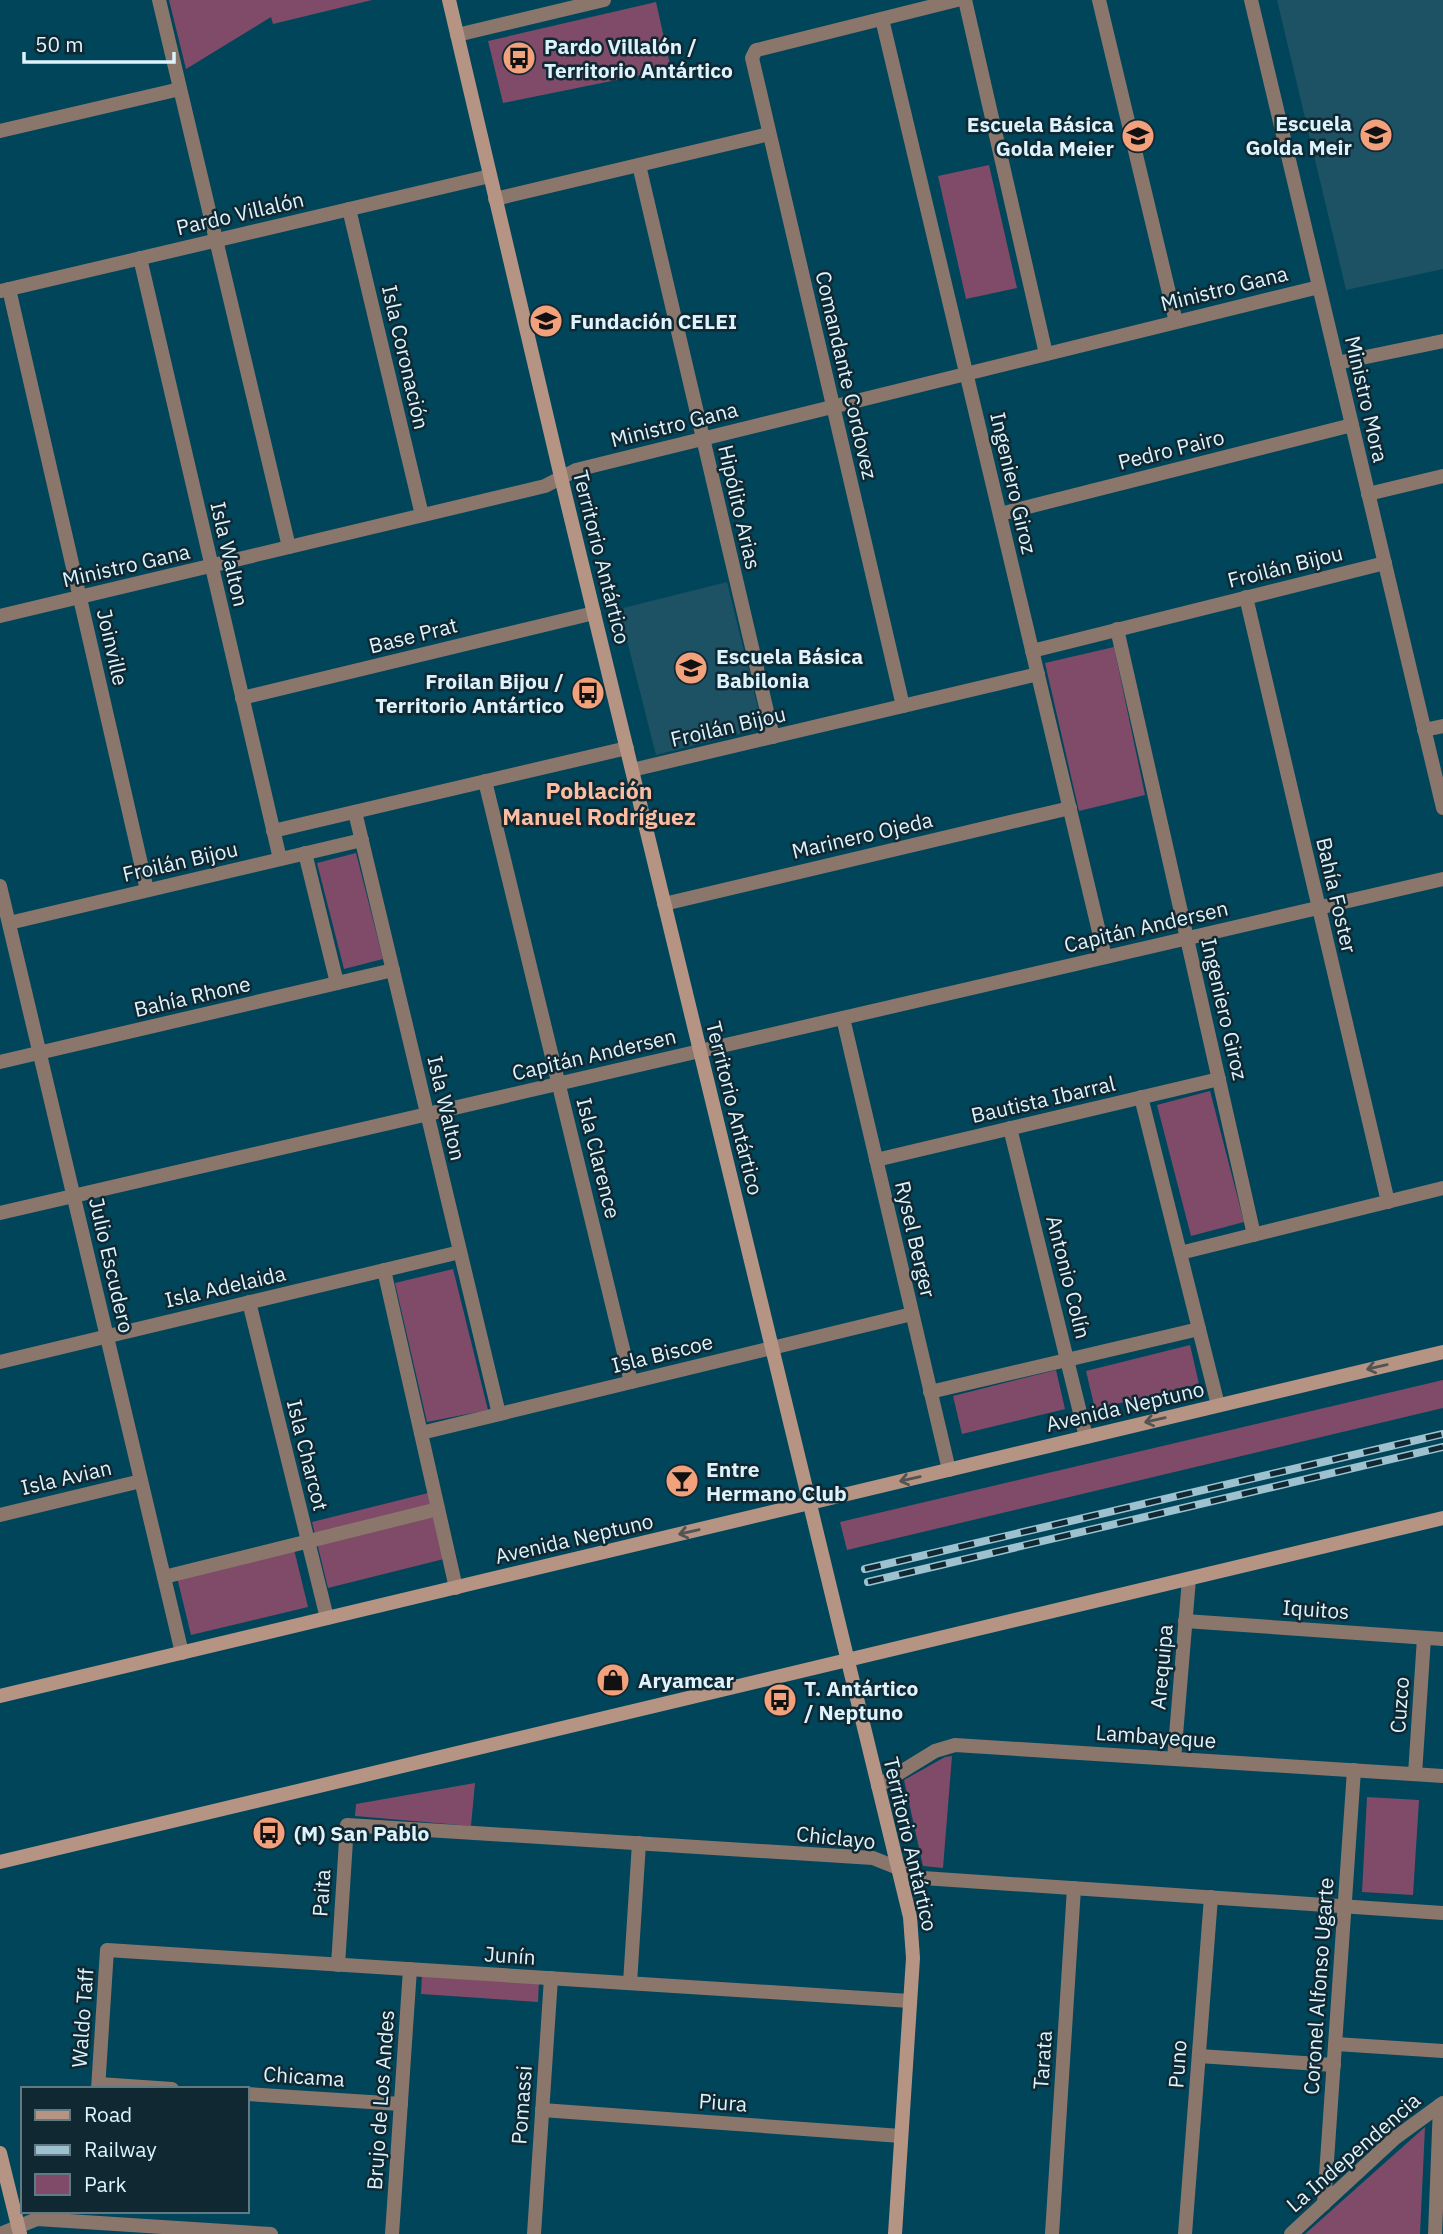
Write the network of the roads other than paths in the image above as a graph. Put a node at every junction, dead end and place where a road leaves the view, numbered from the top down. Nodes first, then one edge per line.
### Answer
1 (159, 0) edge
2 (449, 0) edge
3 (957, 0) edge
4 (965, 0) edge
5 (1099, 0) edge
6 (1251, 0) edge
7 (595, 1) edge
8 (882, 19) junction
9 (457, 35) junction
10 (180, 89) junction
11 (0, 131) edge
12 (769, 134) junction
13 (639, 165) junction
14 (490, 177) junction
15 (495, 199) junction
16 (349, 209) junction
17 (216, 241) junction
18 (140, 258) junction
19 (1319, 287) junction
20 (4, 290) edge
21 (1176, 322) junction
22 (1443, 341) edge
23 (1045, 354) junction
24 (1337, 363) junction
25 (966, 374) junction
26 (833, 407) junction
27 (1352, 425) junction
28 (703, 439) junction
29 (1443, 476) edge
30 (561, 478) junction
31 (1368, 494) junction
32 (1000, 514) junction
33 (422, 515) junction
34 (289, 547) junction
35 (1385, 563) junction
36 (211, 565) junction
37 (80, 597) junction
38 (1246, 597) junction
39 (594, 613) junction
40 (0, 617) edge
41 (1118, 629) junction
42 (1032, 651) junction
43 (1038, 674) junction
44 (242, 698) junction
45 (904, 706) junction
46 (1443, 726) edge
47 (1424, 730) junction
48 (773, 737) junction
49 (626, 748) junction
50 (632, 770) junction
51 (485, 781) junction
52 (1070, 808) junction
53 (1443, 808) edge
54 (355, 812) junction
55 (273, 831) junction
56 (362, 840) junction
57 (305, 853) junction
58 (280, 859) junction
59 (1443, 879) edge
60 (0, 886) edge
61 (147, 890) junction
62 (664, 904) junction
63 (2, 908) edge
64 (1319, 908) junction
65 (9, 923) junction
66 (1187, 938) junction
67 (1105, 957) junction
68 (393, 970) junction
69 (337, 983) junction
70 (843, 1018) junction
71 (700, 1051) junction
72 (40, 1053) junction
73 (0, 1062) edge
74 (1219, 1079) junction
75 (559, 1083) junction
76 (1142, 1097) junction
77 (427, 1114) junction
78 (1010, 1128) junction
79 (876, 1160) junction
80 (1443, 1188) edge
81 (74, 1195) junction
82 (1388, 1202) junction
83 (0, 1213) edge
84 (1254, 1235) junction
85 (460, 1252) junction
86 (1180, 1253) junction
87 (384, 1270) junction
88 (249, 1302) junction
89 (912, 1314) junction
90 (1199, 1329) junction
91 (107, 1336) junction
92 (772, 1348) junction
93 (1443, 1352) edge
94 (1067, 1359) junction
95 (0, 1362) edge
96 (631, 1382) junction
97 (930, 1392) junction
98 (1218, 1405) junction
99 (499, 1414) junction
100 (421, 1433) junction
101 (1086, 1437) junction
102 (949, 1470) junction
103 (141, 1481) junction
104 (809, 1503) junction
105 (438, 1509) junction
106 (0, 1514) edge
107 (1443, 1518) edge
108 (308, 1542) junction
109 (164, 1577) junction
110 (1189, 1579) junction
111 (456, 1588) junction
112 (327, 1618) junction
113 (1185, 1622) junction
114 (1424, 1638) junction
115 (1443, 1639) edge
116 (182, 1653) junction
117 (847, 1660) junction
118 (0, 1696) edge
119 (1174, 1759) junction
120 (1354, 1770) junction
121 (1415, 1774) junction
122 (1443, 1776) edge
123 (878, 1786) junction
124 (347, 1825) joint
125 (639, 1843) junction
126 (0, 1862) edge
127 (898, 1869) junction
128 (1074, 1888) junction
129 (1211, 1897) junction
130 (1345, 1906) junction
131 (1443, 1913) edge
132 (107, 1950) joint
133 (338, 1965) junction
134 (410, 1969) junction
135 (551, 1978) junction
136 (630, 1983) junction
137 (910, 2001) junction
138 (1336, 2044) junction
139 (1443, 2051) edge
140 (1199, 2056) junction
141 (1334, 2065) junction
142 (98, 2086) edge
143 (123, 2087) edge
144 (248, 2094) edge
145 (401, 2104) junction
146 (1441, 2104) edge
147 (542, 2110) junction
148 (901, 2136) junction
149 (0, 2152) edge
150 (1324, 2204) junction
151 (91, 2217) edge
152 (19, 2230) edge
153 (0, 2234) edge
154 (271, 2234) edge
155 (392, 2234) edge
156 (534, 2234) edge
157 (895, 2234) edge
158 (1052, 2234) edge
159 (1185, 2234) edge
160 (1291, 2234) edge
161 (1435, 2234) edge

1 - 10 street
2 - 9 main road, Territorio Antártico
3 - 8 street
4 - 23 street
5 - 21 street
6 - 19 street, Ministro Mora
7 - 9 street
8 - 12 street, Comandante Cordovez
8 - 25 street, Ingeniero Giroz
9 - 14 main road, Territorio Antártico
10 - 11 street
10 - 17 street
12 - 13 street
12 - 26 street, Comandante Cordovez
13 - 15 street
13 - 28 street, Hipólito Arias
14 - 15 main road, Territorio Antártico
14 - 16 street, Pardo Villalón
15 - 30 main road, Territorio Antártico
16 - 17 street, Pardo Villalón
16 - 33 street, Isla Coronación
17 - 18 street, Pardo Villalón
17 - 34 street
18 - 20 street, Pardo Villalón
18 - 36 street, Isla Walton
19 - 21 street, Ministro Gana
19 - 24 street, Ministro Mora
20 - 37 street, Joinville
21 - 23 street, Ministro Gana
22 - 24 street
23 - 25 street, Ministro Gana
24 - 27 street, Ministro Mora
25 - 26 street, Ministro Gana
25 - 32 street, Ingeniero Giroz
26 - 28 street, Ministro Gana
26 - 45 street, Comandante Cordovez
27 - 31 street, Ministro Mora
27 - 32 street, Pedro Pairo
28 - 30 street, Ministro Gana
28 - 48 street, Hipólito Arias
29 - 31 street
30 - 33 street, Ministro Gana
30 - 39 main road, Territorio Antártico
31 - 35 street, Ministro Mora
32 - 42 street, Ingeniero Giroz
33 - 34 street, Ministro Gana
34 - 36 street, Ministro Gana
35 - 38 street, Froilán Bijou
35 - 47 street, Ministro Mora
36 - 37 street, Ministro Gana
36 - 44 street, Isla Walton
37 - 40 street, Ministro Gana
37 - 61 street, Joinville
38 - 41 street, Froilán Bijou
38 - 64 street, Bahía Foster
39 - 44 street, Base Prat
39 - 49 main road, Territorio Antártico
41 - 42 street, Froilán Bijou
41 - 66 street, Ingeniero Giroz
42 - 43 street, Ingeniero Giroz
43 - 45 street, Froilán Bijou
43 - 52 street, Ingeniero Giroz
44 - 55 street, Isla Walton
45 - 48 street, Froilán Bijou
46 - 47 street
47 - 53 street, Ministro Mora
48 - 50 street, Froilán Bijou
49 - 50 main road, Territorio Antártico
49 - 51 street
50 - 62 main road, Territorio Antártico
51 - 54 street
51 - 75 street, Isla Clarence
52 - 62 street, Marinero Ojeda
52 - 67 street, Ingeniero Giroz
54 - 55 street
54 - 56 street, Isla Walton
55 - 58 street, Isla Walton
56 - 57 street, Froilán Bijou
56 - 68 street, Isla Walton
57 - 58 street, Froilán Bijou
57 - 69 street
58 - 61 street, Froilán Bijou
59 - 64 street, Capitán Andersen
60 - 63 street, Julio Escudero
61 - 65 street, Froilán Bijou
62 - 71 main road, Territorio Antártico
63 - 65 street, Julio Escudero
64 - 66 street, Capitán Andersen
64 - 82 street, Bahía Foster
65 - 72 street, Julio Escudero
66 - 67 street, Capitán Andersen
66 - 74 street, Ingeniero Giroz
67 - 70 street, Capitán Andersen
68 - 69 street, Bahía Rhone
68 - 77 street, Isla Walton
69 - 72 street, Bahía Rhone
70 - 71 street, Capitán Andersen
70 - 79 street, Rysel Berger
71 - 75 street, Capitán Andersen
71 - 92 main road, Territorio Antártico
72 - 73 street, Bahía Rhone
72 - 81 street, Julio Escudero
74 - 76 street, Bautista Ibarral
74 - 84 street, Ingeniero Giroz
75 - 77 street, Capitán Andersen
75 - 96 street, Isla Clarence
76 - 78 street, Bautista Ibarral
76 - 86 street
77 - 81 street, Capitán Andersen
77 - 85 street, Isla Walton
78 - 79 street, Bautista Ibarral
78 - 94 street, Antonio Colín
79 - 89 street, Rysel Berger
80 - 82 street
81 - 83 street, Capitán Andersen
81 - 91 street, Julio Escudero
82 - 84 street
84 - 86 street
85 - 87 street, Isla Adelaida
85 - 99 street, Isla Walton
86 - 90 street
87 - 88 street, Isla Adelaida
87 - 100 street
88 - 91 street, Isla Adelaida
88 - 108 street, Isla Charcot
89 - 92 street, Isla Biscoe
89 - 97 street, Rysel Berger
90 - 94 street
90 - 98 street
91 - 95 street, Isla Adelaida
91 - 103 street, Julio Escudero
92 - 96 street, Isla Biscoe
92 - 104 main road, Territorio Antártico
93 -> 98 main road, Avenida Neptuno
94 - 97 street
94 - 101 street, Antonio Colín
96 - 99 street, Isla Biscoe
97 - 102 street, Rysel Berger
98 -> 101 main road, Avenida Neptuno
99 - 100 street, Isla Biscoe
100 - 105 street
101 - 102 main road, Avenida Neptuno
102 -> 104 main road, Avenida Neptuno
103 - 106 street, Isla Avian
103 - 109 street, Julio Escudero
104 -> 111 main road, Avenida Neptuno
104 - 117 main road, Territorio Antártico
105 - 108 street
105 - 111 street
107 - 110 main road
108 - 109 street
108 - 112 street, Isla Charcot
109 - 116 street, Julio Escudero
110 - 113 street, Arequipa
110 - 117 main road
111 - 112 main road, Avenida Neptuno
112 - 116 main road, Avenida Neptuno
113 - 114 street, Iquitos
113 - 119 street, Arequipa
114 - 115 street, Iquitos
114 - 121 street, Cuzco
116 - 118 main road, Avenida Neptuno
117 - 123 main road, Territorio Antártico
117 - 126 main road
119 - 120 street, Lambayeque
119 - 123 street, Lambayeque
120 - 121 street, Lambayeque
120 - 130 street, Coronel Alfonso Ugarte
121 - 122 street, Lambayeque
123 - 127 main road, Territorio Antártico
124 - 125 street, Chiclayo
124 - 133 street, Paita
125 - 127 street, Chiclayo
125 - 136 street
127 - 128 street, Chiclayo
127 - 137 main road, Territorio Antártico
128 - 129 street, Chiclayo
128 - 158 street, Tarata
129 - 130 street, Chiclayo
129 - 140 street, Puno
130 - 131 street, Chiclayo
130 - 138 street, Coronel Alfonso Ugarte
132 - 133 street, Junín
132 - 142 street, Waldo Taff
133 - 134 street, Junín
134 - 135 street, Junín
134 - 145 street, Brujo de Los Andes
135 - 136 street, Junín
135 - 147 street, Pomassi
136 - 137 street, Junín
137 - 148 main road, Territorio Antártico
138 - 139 street
138 - 141 street, Coronel Alfonso Ugarte
140 - 141 street
140 - 159 street, Puno
141 - 150 street, Coronel Alfonso Ugarte
142 - 143 street
144 - 145 street, Chicama
145 - 155 street, Brujo de Los Andes
146 - 150 street, La Independencia
146 - 161 street
147 - 148 street, Piura
147 - 156 street, Pomassi
148 - 157 main road, Territorio Antártico
149 - 152 main road
150 - 160 street, La Independencia
151 - 152 street
151 - 154 street
152 - 153 street

